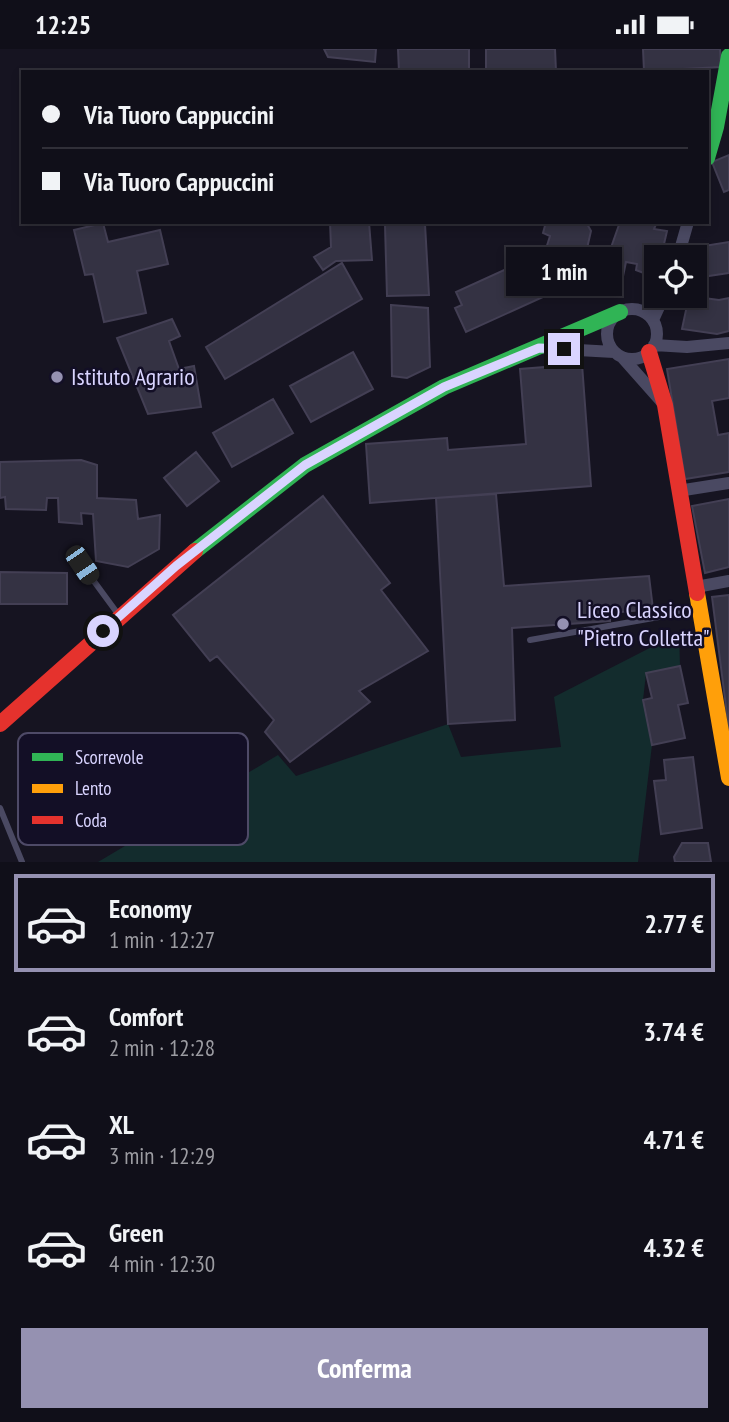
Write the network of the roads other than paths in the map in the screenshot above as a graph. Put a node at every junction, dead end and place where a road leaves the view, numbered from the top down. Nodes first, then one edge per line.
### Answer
1 (729, 56) edge
2 (709, 150) edge
3 (687, 224) edge
4 (681, 245) edge
5 (658, 308) edge
6 (620, 312) junction
7 (653, 320) junction
8 (729, 343) edge
9 (539, 348) junction
10 (651, 349) junction
11 (618, 354) junction
12 (664, 405) junction
13 (729, 483) edge
14 (678, 491) junction
15 (82, 565) dead end
16 (729, 581) edge
17 (696, 587) junction
18 (699, 609) junction
19 (120, 616) junction
20 (530, 640) dead end
21 (0, 723) edge
22 (729, 778) edge
23 (0, 808) edge
24 (22, 862) edge

1 - 2 street
3 - 4 street
5 - 7 street
6 - 7 street
6 - 9 street
6 - 11 street
7 - 10 street
8 - 10 street
9 - 11 street
9 - 19 street
10 - 11 street
10 - 12 street
11 - 12 street
12 - 14 street
13 - 14 street
14 - 17 street
15 - 19 lane
16 - 17 street
17 - 18 street
18 - 20 lane
18 - 22 street
19 - 21 street
23 - 24 lane

